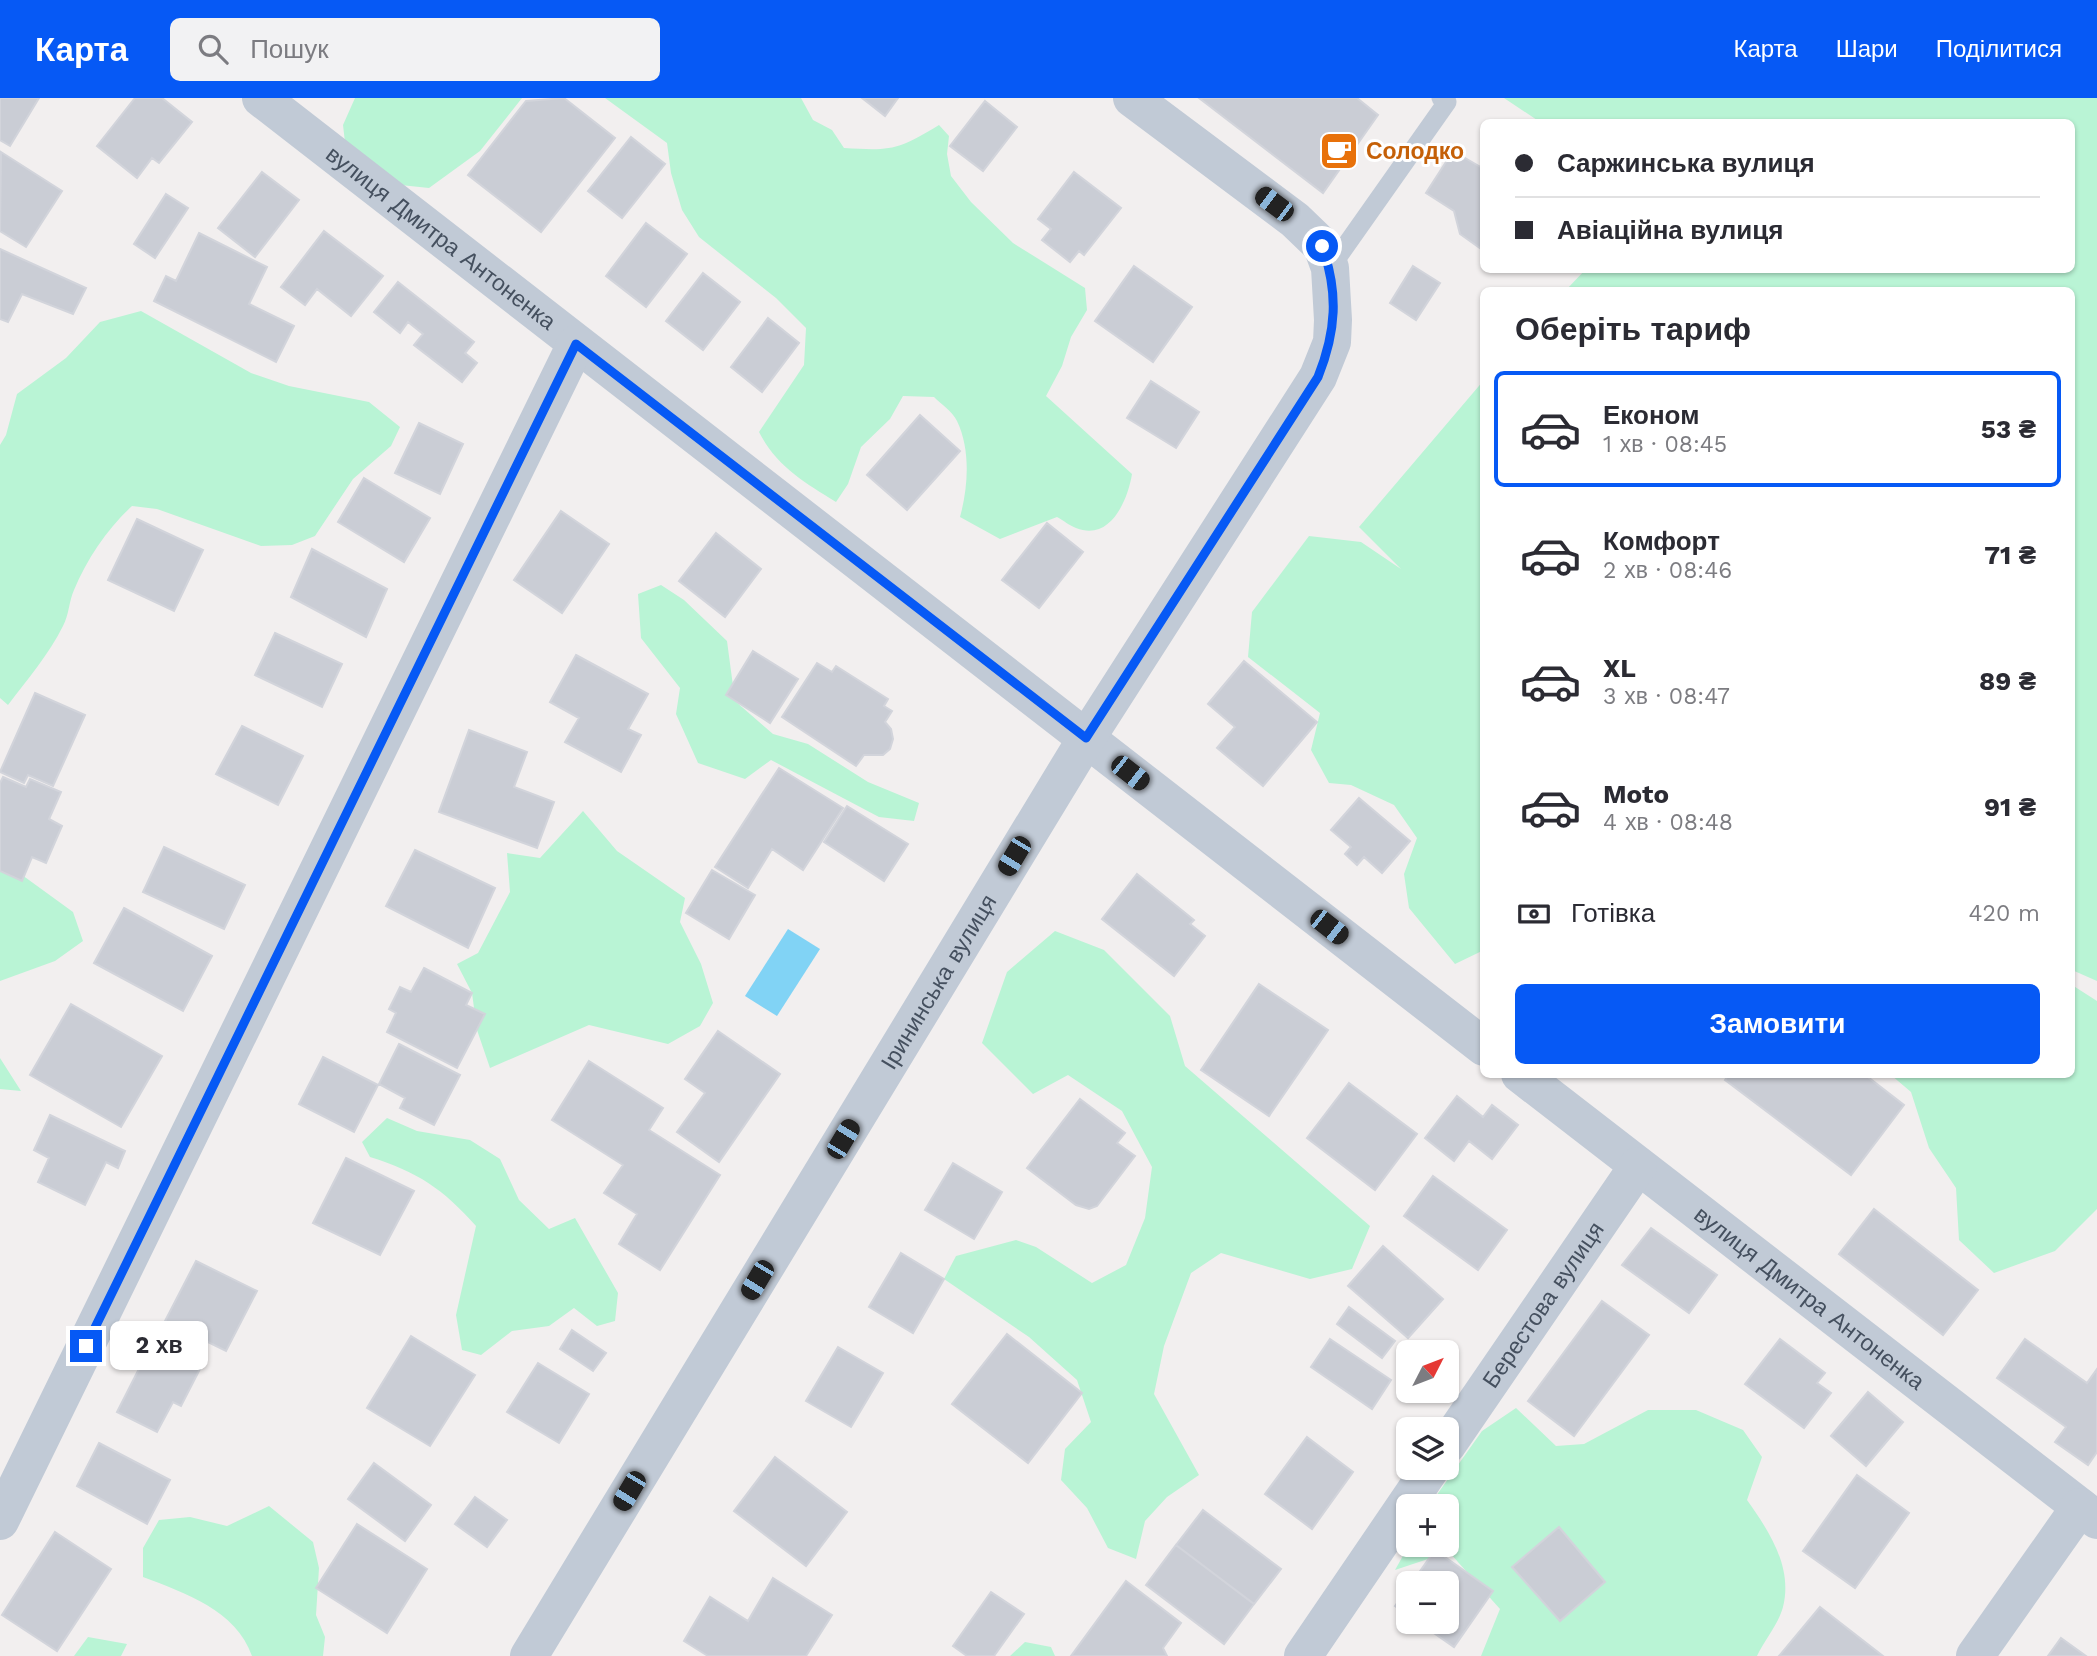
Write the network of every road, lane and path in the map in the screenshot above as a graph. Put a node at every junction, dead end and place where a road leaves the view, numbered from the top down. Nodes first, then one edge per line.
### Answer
1 (261, 98) edge
2 (1132, 98) edge
3 (1441, 98) edge
4 (1330, 268) junction
5 (576, 344) junction
6 (1086, 738) junction
7 (1480, 1043) edge
8 (1525, 1078) edge
9 (1638, 1166) junction
10 (1459, 1427) edge
11 (1423, 1480) edge
12 (2088, 1514) edge
13 (0, 1521) edge
14 (529, 1656) edge
15 (1303, 1656) edge
16 (1975, 1656) edge

1 - 5 street, вулиця Дмитра Антоненка
2 - 4 street
3 - 4 lane
4 - 6 street, Ірининська вулиця
5 - 6 street, вулиця Дмитра Антоненка
5 - 13 street
6 - 7 street, вулиця Дмитра Антоненка
6 - 14 street, Ірининська вулиця
8 - 9 street, вулиця Дмитра Антоненка
9 - 10 street, Берестова вулиця
9 - 12 street, вулиця Дмитра Антоненка
11 - 15 street
12 - 16 street

